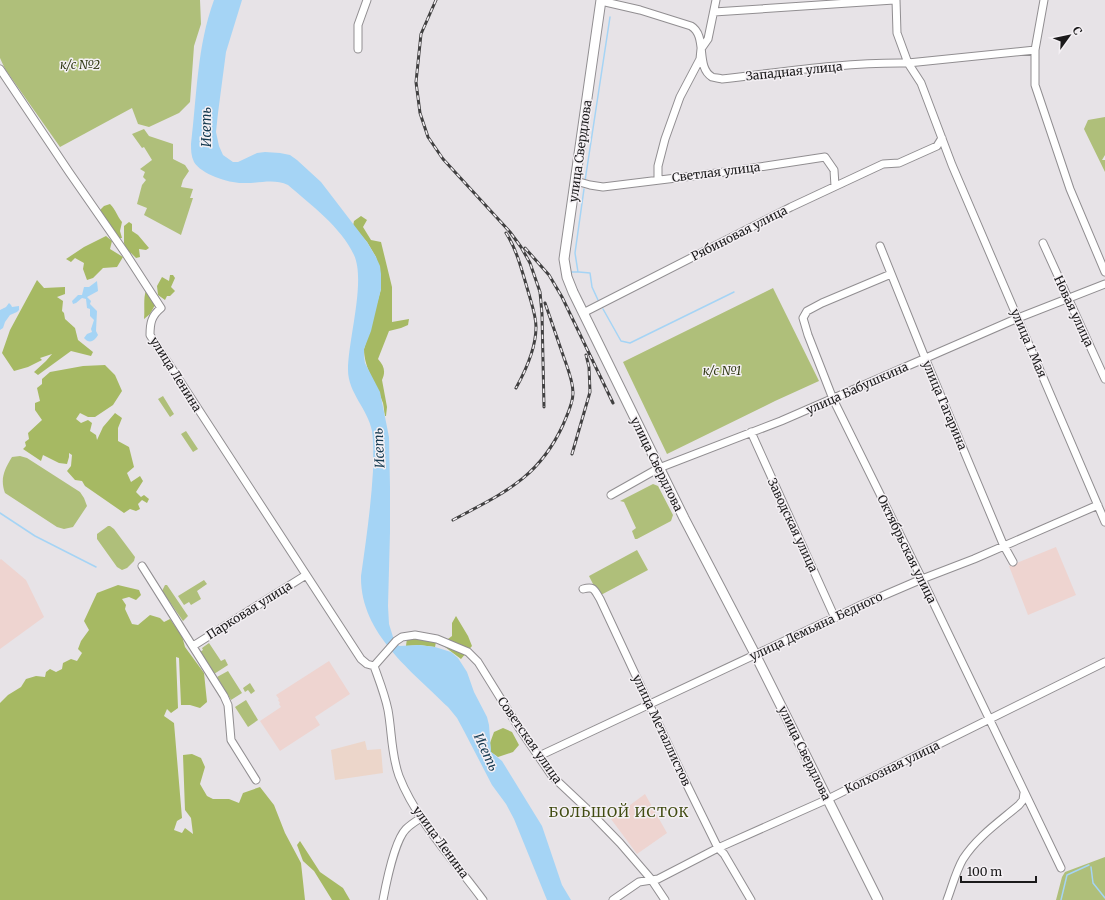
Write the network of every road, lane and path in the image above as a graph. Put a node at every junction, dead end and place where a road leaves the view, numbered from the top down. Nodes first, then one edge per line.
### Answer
1 (367, 0) edge
2 (716, 0) edge
3 (895, 0) edge
4 (1044, 0) edge
5 (601, 1) edge
6 (714, 12) junction
7 (358, 49) dead end
8 (701, 49) junction
9 (1035, 50) junction
10 (908, 63) junction
11 (0, 69) edge
12 (942, 138) junction
13 (658, 179) junction
14 (576, 181) junction
15 (835, 186) junction
16 (1043, 243) dead end
17 (880, 246) dead end
18 (1105, 272) edge
19 (891, 274) junction
20 (1105, 284) edge
21 (1067, 298) junction
22 (583, 313) junction
23 (1018, 318) junction
24 (925, 358) junction
25 (1105, 379) edge
26 (833, 399) junction
27 (751, 432) junction
28 (659, 468) junction
29 (611, 495) dead end
30 (1101, 508) edge
31 (1105, 522) edge
32 (1004, 546) junction
33 (1013, 562) dead end
34 (142, 566) dead end
35 (306, 574) junction
36 (922, 579) junction
37 (583, 589) dead end
38 (835, 618) junction
39 (193, 646) junction
40 (755, 654) junction
41 (1105, 662) edge
42 (374, 666) junction
43 (650, 704) junction
44 (989, 719) junction
45 (539, 756) junction
46 (256, 780) dead end
47 (1024, 793) junction
48 (828, 799) junction
49 (421, 818) junction
50 (718, 848) junction
51 (1061, 868) dead end
52 (650, 879) junction
53 (383, 900) edge
54 (483, 900) edge
55 (613, 900) edge
56 (665, 900) edge
57 (751, 900) edge
58 (878, 900) edge
59 (948, 900) edge

1 - 7 street
2 - 6 street
3 - 6 street
3 - 10 street, улица 1 Мая
4 - 9 street
5 - 8 street, Западная улица
5 - 14 main road, улица Свердлова
6 - 8 street
8 - 10 street, Западная улица
8 - 13 street, Западная улица
9 - 10 street, Западная улица
9 - 18 street
10 - 12 street, улица 1 Мая
11 - 35 street, улица Ленина
12 - 15 street, Рябиновая улица
12 - 23 street, улица 1 Мая
13 - 14 street, Светлая улица
13 - 15 street, Светлая улица
14 - 22 main road, улица Свердлова
15 - 22 street, Рябиновая улица
16 - 21 street, Новая улица
17 - 19 street, улица Гагарина
19 - 24 street, улица Гагарина
19 - 26 street, Октябрьская улица
20 - 21 street, улица Бабушкина
21 - 23 street, улица Бабушкина
21 - 25 street, Новая улица
22 - 28 main road, улица Свердлова
23 - 24 street, улица Бабушкина
23 - 30 street, улица 1 Мая
24 - 26 street, улица Бабушкина
24 - 32 street, улица Гагарина
26 - 27 street, улица Бабушкина
26 - 36 street, Октябрьская улица
27 - 28 street, улица Бабушкина
27 - 38 street, Заводская улица
28 - 29 street, улица Бабушкина
28 - 40 main road, улица Свердлова
30 - 31 street, улица 1 Мая
30 - 32 street, улица Демьяна Бедного
32 - 33 street, улица Гагарина
32 - 36 street, улица Демьяна Бедного
34 - 39 street, Парковая улица
35 - 39 street, Парковая улица
35 - 42 street, улица Ленина
36 - 38 street, улица Демьяна Бедного
36 - 44 street, Октябрьская улица
37 - 43 street, улица Металлистов
38 - 40 street, улица Демьяна Бедного
39 - 46 street, Парковая улица
40 - 43 street, улица Демьяна Бедного
40 - 48 main road, улица Свердлова
41 - 44 street, Колхозная улица
42 - 45 street, Советская улица
42 - 49 street, улица Ленина
43 - 45 street, улица Демьяна Бедного
43 - 50 street, улица Металлистов
44 - 47 street, Октябрьская улица
44 - 48 street, Колхозная улица
45 - 52 street, Советская улица
47 - 51 street, Октябрьская улица
47 - 59 street
48 - 50 street, Колхозная улица
48 - 58 main road, улица Свердлова
49 - 53 street
49 - 54 street, улица Ленина
50 - 52 street, Колхозная улица
50 - 57 street, улица Металлистов
52 - 55 street, Колхозная улица
52 - 56 street, Советская улица

